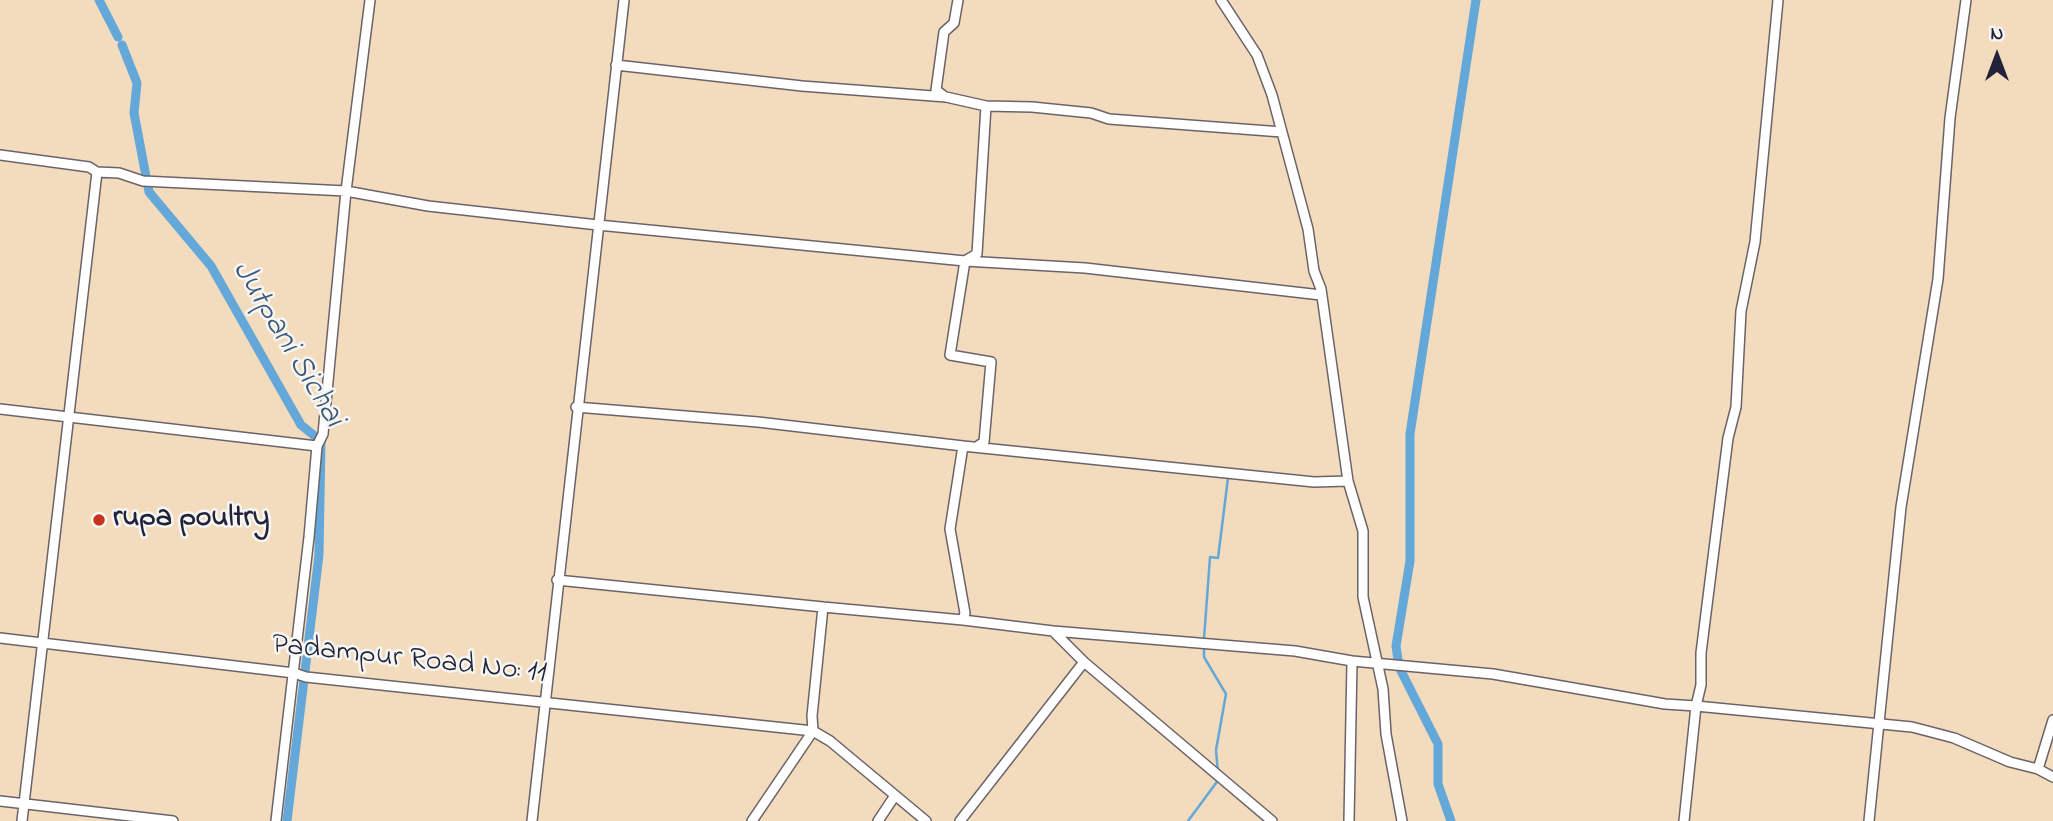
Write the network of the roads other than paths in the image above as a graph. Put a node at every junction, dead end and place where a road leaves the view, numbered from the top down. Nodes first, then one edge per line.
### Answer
1 (370, 0) edge
2 (624, 0) edge
3 (958, 0) edge
4 (1221, 0) edge
5 (1779, 0) edge
6 (1966, 0) edge
7 (616, 65) junction
8 (946, 97) junction
9 (986, 106) junction
10 (1282, 132) junction
11 (0, 155) edge
12 (97, 172) junction
13 (346, 191) junction
14 (598, 225) junction
15 (965, 261) junction
16 (1321, 295) junction
17 (576, 407) junction
18 (0, 409) edge
19 (69, 415) junction
20 (317, 446) junction
21 (963, 446) junction
22 (978, 446) junction
23 (1348, 481) junction
24 (557, 580) junction
25 (823, 607) junction
26 (963, 620) junction
27 (1053, 631) junction
28 (0, 638) edge
29 (44, 642) junction
30 (1351, 661) junction
31 (1084, 662) junction
32 (1374, 663) junction
33 (294, 673) junction
34 (546, 702) junction
35 (1696, 706) junction
36 (2053, 720) edge
37 (1878, 724) junction
38 (813, 731) junction
39 (2038, 769) junction
40 (2053, 778) edge
41 (894, 797) junction
42 (0, 801) edge
43 (25, 803) junction
44 (22, 821) edge
45 (173, 821) edge
46 (276, 821) edge
47 (532, 821) edge
48 (752, 821) edge
49 (877, 821) edge
50 (926, 821) edge
51 (960, 821) edge
52 (1272, 821) edge
53 (1349, 821) edge
54 (1402, 821) edge
55 (1684, 821) edge
56 (1869, 821) edge

1 - 13 street
2 - 7 street
3 - 8 street
4 - 10 street
5 - 35 street
6 - 37 street
7 - 8 street
7 - 14 street
8 - 9 street
9 - 10 street
9 - 15 street
10 - 16 street
11 - 12 street
12 - 13 street
12 - 19 street
13 - 14 street
13 - 20 street
14 - 15 street
14 - 17 street
15 - 16 street
15 - 22 street
16 - 23 street
17 - 21 street
17 - 24 street
18 - 19 street
19 - 20 street
19 - 29 street
20 - 33 street
21 - 22 street
21 - 26 street
22 - 23 street
23 - 32 street
24 - 25 street
24 - 34 street
25 - 26 street
25 - 38 street
26 - 27 street
27 - 30 street
27 - 31 street
28 - 29 street, Padampur Road No: 11
29 - 33 street, Padampur Road No: 11
29 - 43 street
30 - 32 street
30 - 53 street
31 - 51 street
31 - 52 street
32 - 35 street
32 - 54 street
33 - 34 street, Padampur Road No: 11
33 - 46 street
34 - 38 street, Padampur Road No: 11
34 - 47 street
35 - 37 street
35 - 55 street
36 - 39 street
37 - 39 street
37 - 56 street
38 - 41 street
38 - 48 street
39 - 40 street
41 - 49 street
41 - 50 street
42 - 43 street
43 - 44 street
43 - 45 street

